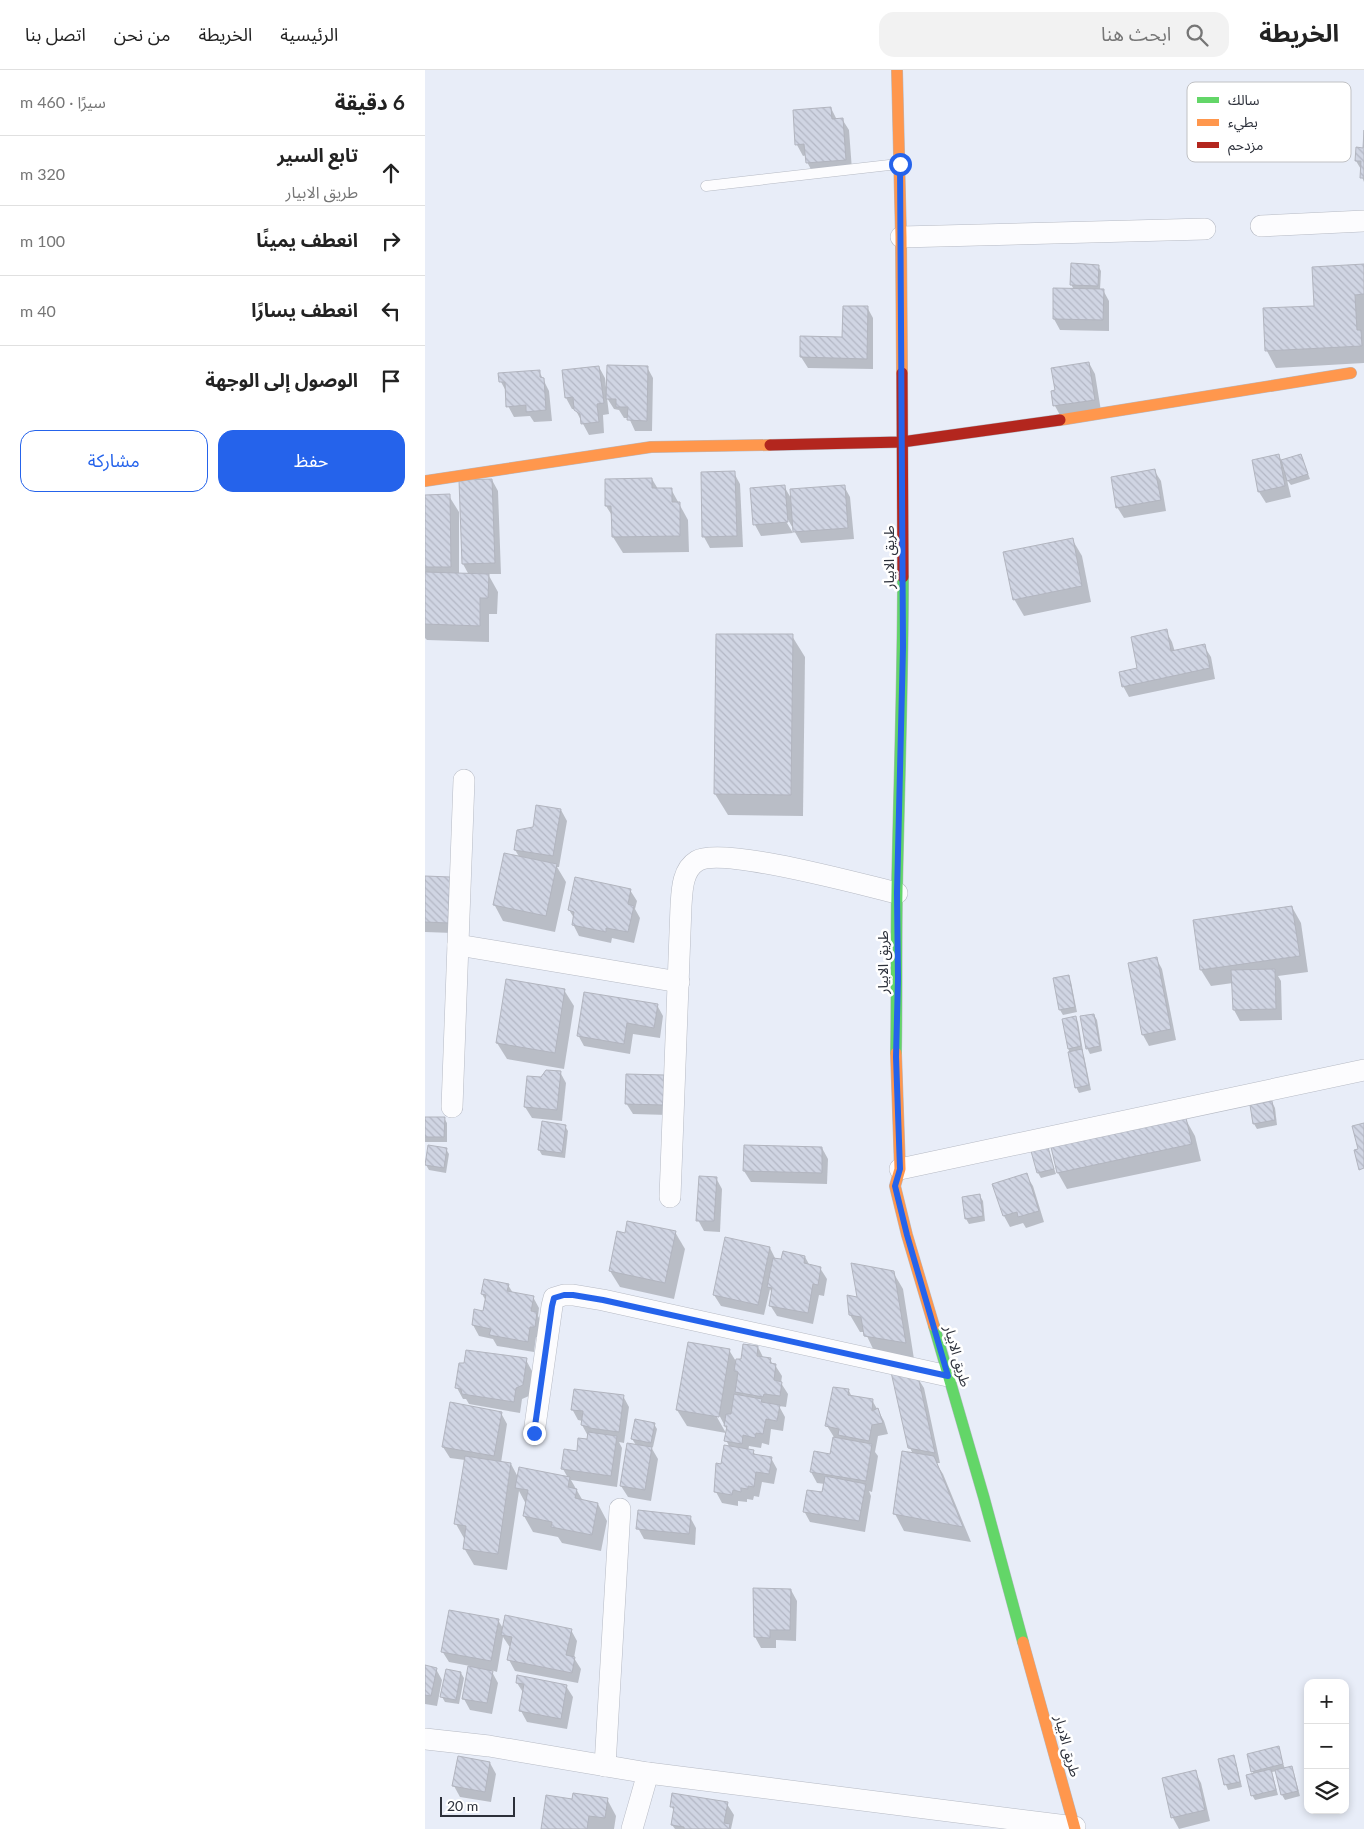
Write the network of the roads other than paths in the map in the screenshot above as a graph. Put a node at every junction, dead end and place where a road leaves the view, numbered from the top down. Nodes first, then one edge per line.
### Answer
1 (897, 70) edge
2 (900, 164) junction
3 (706, 186) dead end
4 (1364, 221) edge
5 (1261, 226) dead end
6 (1205, 229) dead end
7 (901, 237) junction
8 (1351, 373) dead end
9 (902, 442) junction
10 (425, 482) edge
11 (463, 780) dead end
12 (897, 893) junction
13 (458, 945) junction
14 (679, 982) junction
15 (1364, 1070) edge
16 (452, 1107) dead end
17 (900, 1169) junction
18 (670, 1197) dead end
19 (948, 1376) junction
20 (534, 1433) dead end
21 (620, 1508) dead end
22 (425, 1739) edge
23 (605, 1766) junction
24 (648, 1772) junction
25 (1075, 1828) edge
26 (632, 1829) edge

1 - 2 main road, طريق الابيار
2 - 3 lane
2 - 7 main road, طريق الابيار
4 - 5 street
6 - 7 street
7 - 9 main road, طريق الابيار
8 - 9 main road
9 - 10 main road
9 - 12 main road, طريق الابيار
11 - 13 street
12 - 14 street
12 - 17 main road, طريق الابيار
13 - 14 street
13 - 16 street
14 - 18 street
15 - 17 street
17 - 19 main road, طريق الابيار
19 - 20 street
19 - 25 main road, طريق الابيار
21 - 23 street
22 - 23 street
23 - 24 street
24 - 25 street
24 - 26 street

